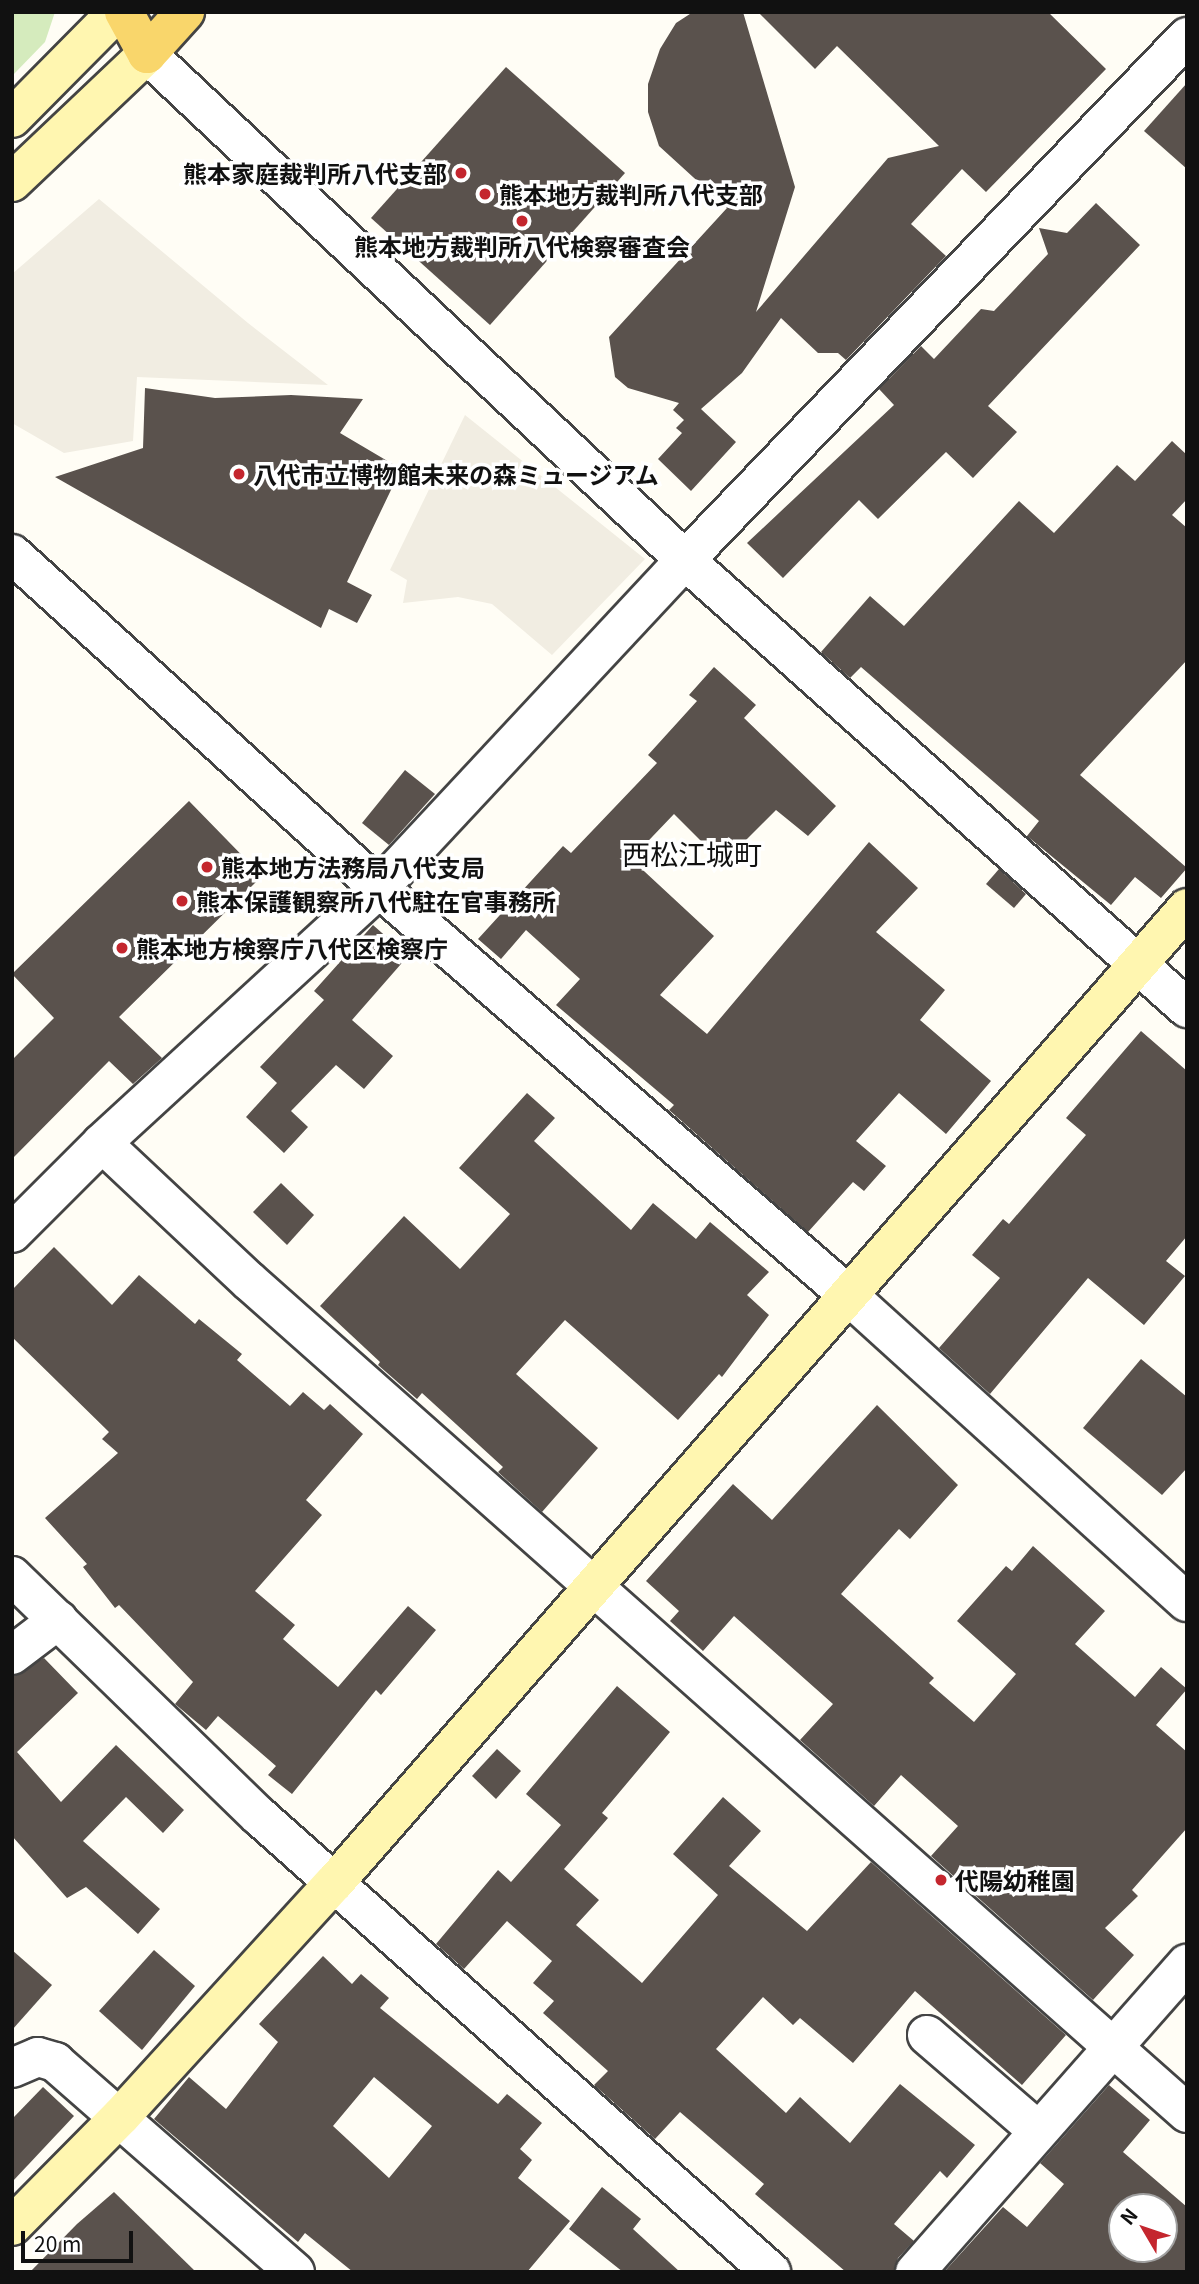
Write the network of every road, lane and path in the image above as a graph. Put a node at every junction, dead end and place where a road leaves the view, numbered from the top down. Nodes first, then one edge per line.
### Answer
1 (117, 12) edge
2 (124, 12) edge
3 (186, 12) edge
4 (1187, 37) edge
5 (147, 54) junction
6 (12, 118) edge
7 (12, 182) edge
8 (12, 554) edge
9 (685, 560) junction
10 (379, 888) junction
11 (1187, 908) edge
12 (1136, 963) junction
13 (1187, 1008) edge
14 (102, 1143) junction
15 (12, 1233) edge
16 (848, 1295) junction
17 (12, 1576) edge
18 (594, 1588) junction
19 (1187, 1602) edge
20 (58, 1620) junction
21 (12, 1655) edge
22 (335, 1882) junction
23 (1187, 1964) edge
24 (927, 2035) dead end
25 (1114, 2046) junction
26 (12, 2068) edge
27 (1187, 2113) edge
28 (121, 2116) junction
29 (1037, 2130) junction
30 (12, 2227) edge
31 (285, 2268) edge
32 (771, 2272) edge
33 (915, 2272) edge

1 - 6 street
2 - 5 main road
3 - 5 main road
4 - 9 street
5 - 7 street
5 - 9 street
8 - 10 street
9 - 10 street
9 - 12 street
10 - 14 street
10 - 16 street
11 - 12 street
12 - 13 street
12 - 16 street
14 - 15 street
14 - 18 street
16 - 18 street
16 - 19 street
17 - 20 street
18 - 22 street
18 - 25 street
20 - 21 street
20 - 22 street
22 - 28 street
22 - 32 street
23 - 25 street
24 - 29 street
25 - 27 street
25 - 29 street
26 - 28 street
28 - 30 street
28 - 31 street
29 - 33 street

